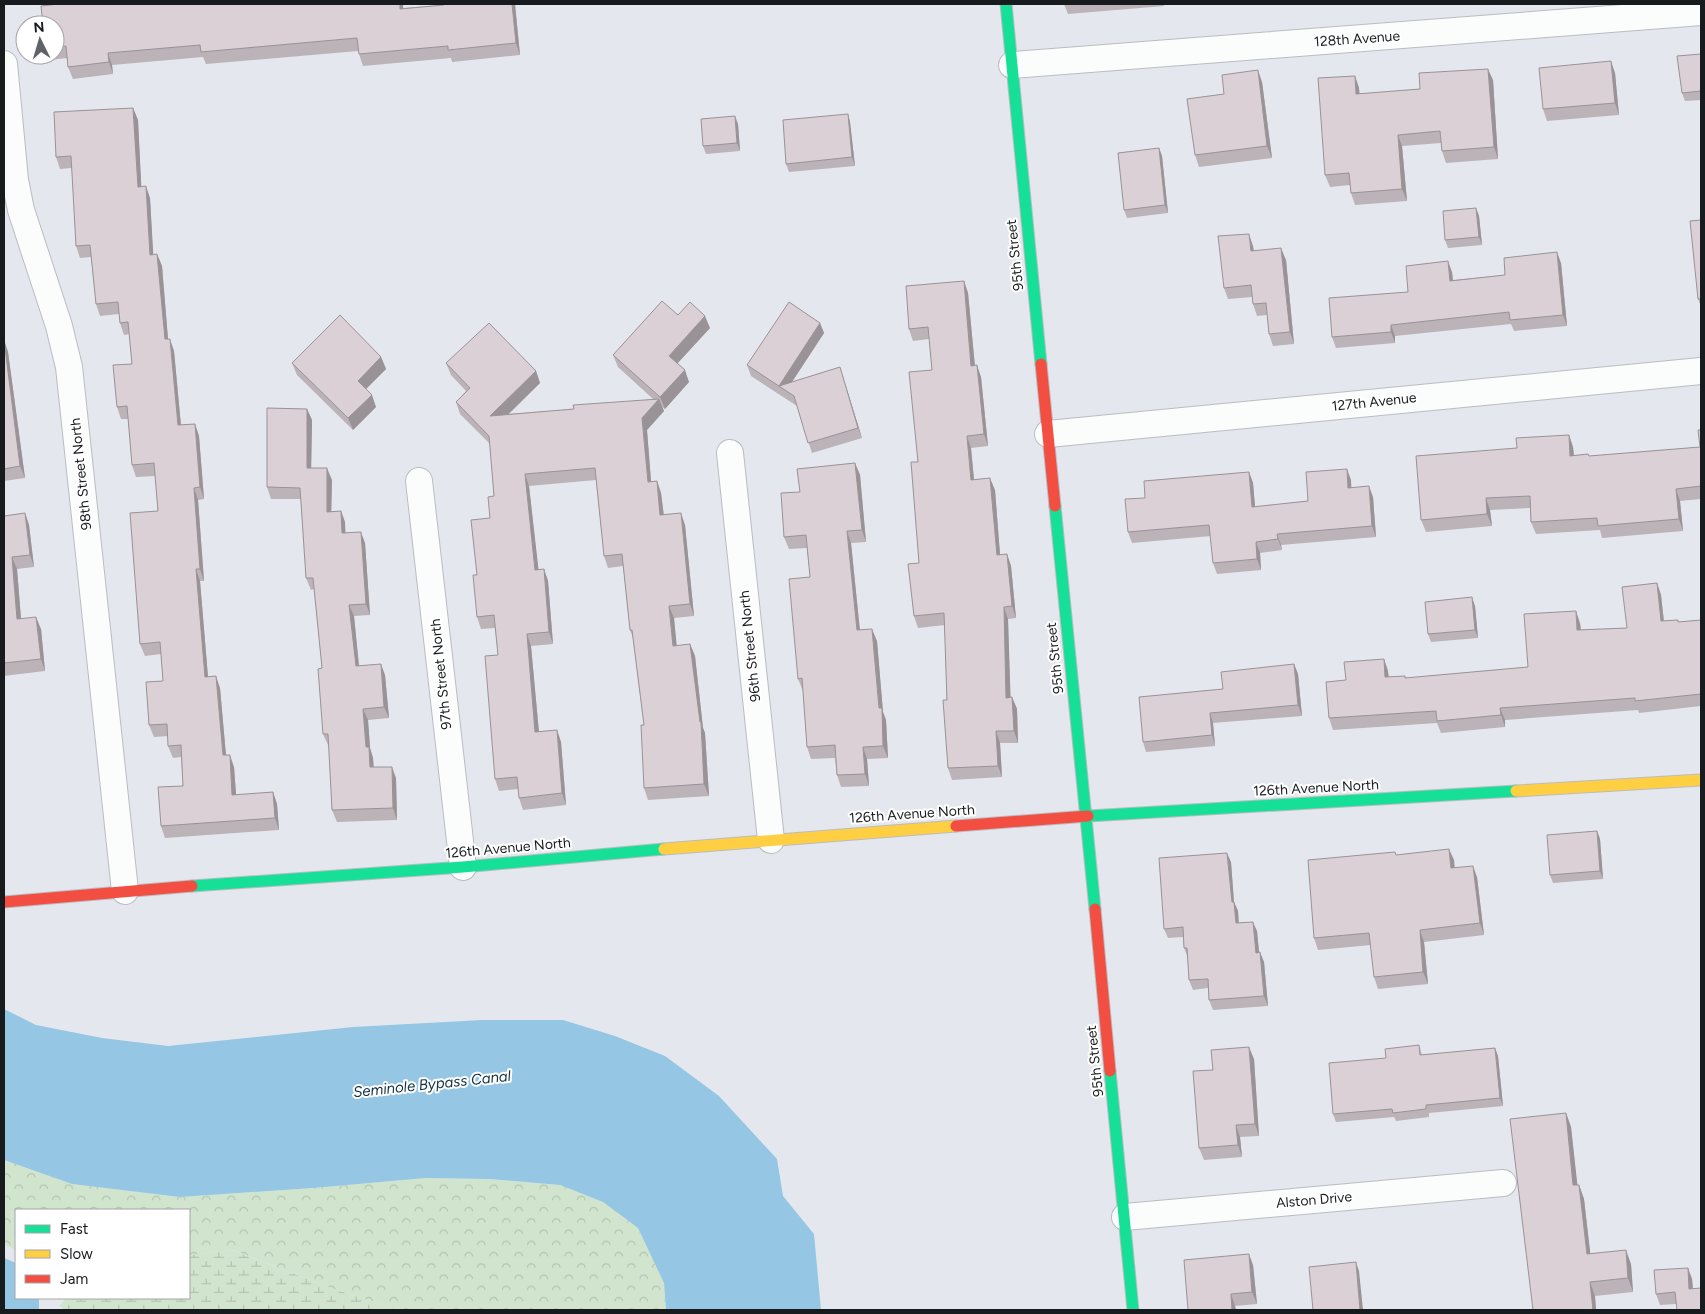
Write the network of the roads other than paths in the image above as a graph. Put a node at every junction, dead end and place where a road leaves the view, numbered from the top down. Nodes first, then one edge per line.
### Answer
1 (1006, 4) edge
2 (1701, 12) edge
3 (4, 64) edge
4 (1012, 65) junction
5 (1701, 371) edge
6 (1048, 434) junction
7 (730, 453) dead end
8 (419, 481) dead end
9 (1701, 780) edge
10 (1086, 816) junction
11 (771, 840) junction
12 (463, 867) junction
13 (125, 891) junction
14 (4, 902) edge
15 (1503, 1183) dead end
16 (1125, 1217) junction
17 (1133, 1310) edge

1 - 4 street, 95th Street
2 - 4 street, 128th Avenue
3 - 13 street, 98th Street North
4 - 6 street, 95th Street
5 - 6 street, 127th Avenue
6 - 10 street, 95th Street
7 - 11 street, 96th Street North
8 - 12 street, 97th Street North
9 - 10 street, 126th Avenue North
10 - 11 street, 126th Avenue North
10 - 16 street, 95th Street
11 - 12 street, 126th Avenue North
12 - 13 street, 126th Avenue North
13 - 14 street, 126th Avenue North
15 - 16 street, Alston Drive
16 - 17 street, 95th Street

